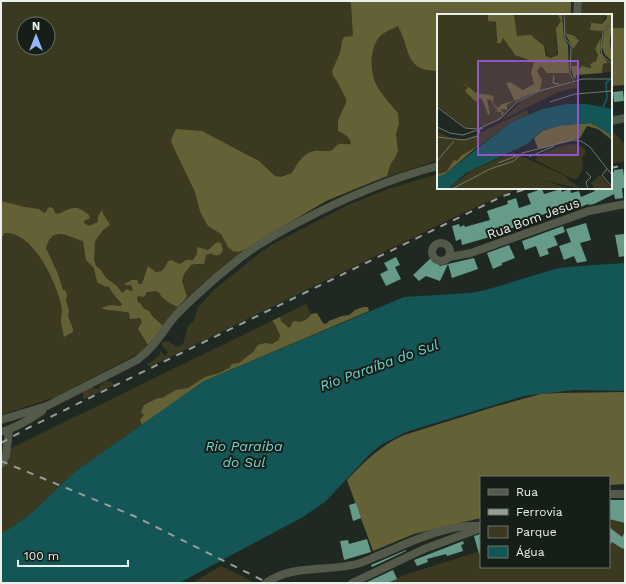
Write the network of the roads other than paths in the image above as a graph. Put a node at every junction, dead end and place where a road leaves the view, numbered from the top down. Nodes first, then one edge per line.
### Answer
1 (578, 1) edge
2 (577, 14) edge
3 (625, 118) edge
4 (612, 122) edge
5 (437, 166) edge
6 (625, 204) edge
7 (449, 257) dead end
8 (47, 406) junction
9 (1, 420) edge
10 (5, 431) edge
11 (1, 464) edge
12 (610, 494) edge
13 (625, 494) edge
14 (480, 527) edge
15 (480, 527) edge
16 (266, 583) edge
17 (352, 583) edge

1 - 2 street
3 - 4 street
5 - 8 street
6 - 7 street, Rua Bom Jesus
8 - 9 street
8 - 10 street
10 - 11 street
12 - 13 street
14 - 16 street
15 - 17 street

